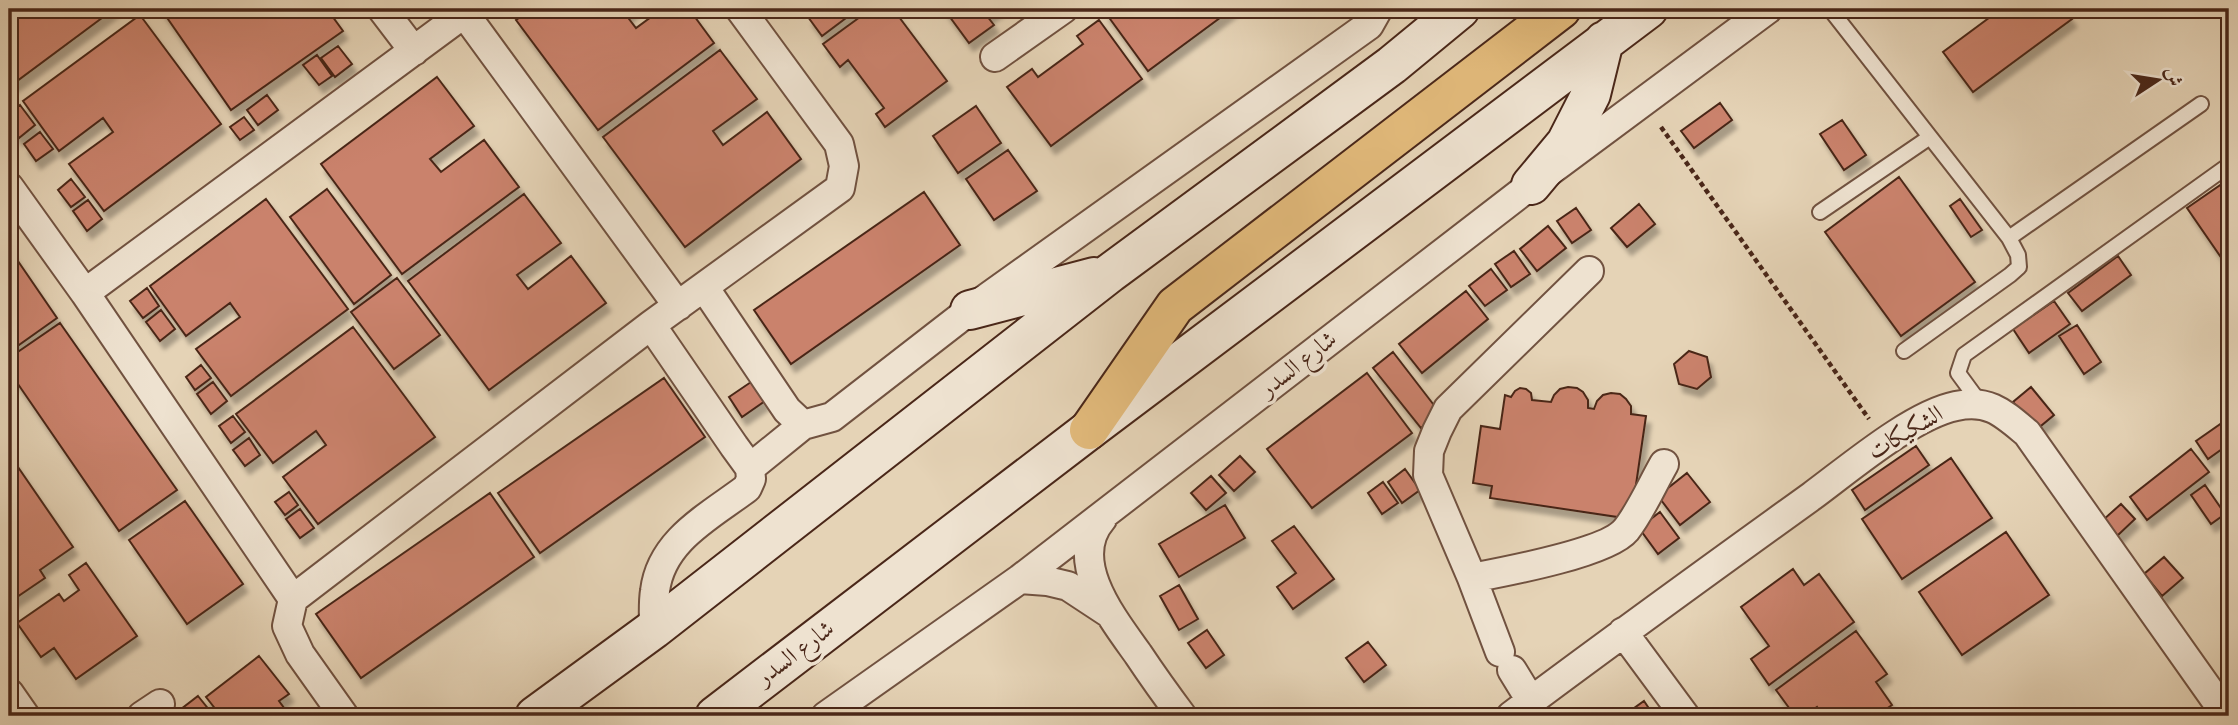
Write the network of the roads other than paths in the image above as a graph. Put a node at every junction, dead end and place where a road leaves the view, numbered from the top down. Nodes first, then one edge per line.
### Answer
1 (382, 9) edge
2 (740, 9) edge
3 (1063, 9) edge
4 (1378, 9) edge
5 (1460, 9) edge
6 (1561, 9) edge
7 (1648, 9) edge
8 (1768, 9) edge
9 (1830, 9) edge
10 (453, 15) edge
11 (1604, 41) junction
12 (414, 51) junction
13 (995, 57) dead end
14 (2201, 104) dead end
15 (1930, 137) junction
16 (2229, 165) edge
17 (1531, 185) junction
18 (9, 187) edge
19 (1820, 212) dead end
20 (2009, 238) junction
21 (1589, 271) dead end
22 (1110, 273) junction
23 (704, 287) junction
24 (85, 293) junction
25 (678, 306) junction
26 (970, 310) junction
27 (651, 325) junction
28 (1904, 351) dead end
29 (1980, 403) junction
30 (803, 425) junction
31 (1088, 430) junction
32 (1664, 464) dead end
33 (750, 468) junction
34 (1108, 513) junction
35 (1472, 578) junction
36 (1020, 579) junction
37 (293, 599) junction
38 (1109, 613) junction
39 (654, 629) junction
40 (1623, 632) junction
41 (9, 694) edge
42 (1521, 709) edge
43 (24, 716) edge
44 (344, 716) edge
45 (536, 716) edge
46 (715, 716) edge
47 (826, 716) edge
48 (1182, 716) edge
49 (1685, 716) edge
50 (2227, 716) edge

1 - 12 street
2 - 23 street
3 - 13 street
4 - 26 street
5 - 22 main road
6 - 31 main road
7 - 11 main road, شارع السدر
8 - 17 street, شارع السدر
9 - 15 lane
10 - 12 street
10 - 25 street
11 - 17 main road
11 - 31 main road, شارع السدر
12 - 24 street
14 - 20 lane
15 - 19 lane
15 - 20 lane
16 - 29 lane
17 - 34 street, شارع السدر
18 - 24 street
20 - 28 lane
21 - 35 street
22 - 26 main road
22 - 39 main road
23 - 25 street
23 - 30 street
24 - 37 street
25 - 27 street
26 - 30 street
27 - 33 street
27 - 37 street
29 - 40 street, الشكيكات
29 - 50 street
30 - 33 street
31 - 46 main road, شارع السدر
32 - 35 street
33 - 39 street
34 - 36 street, شارع السدر
34 - 38 street
35 - 42 street
36 - 38 street
36 - 47 street, شارع السدر
37 - 44 street
38 - 48 street
39 - 45 main road
40 - 42 street, الشكيكات
40 - 49 street
41 - 43 street

